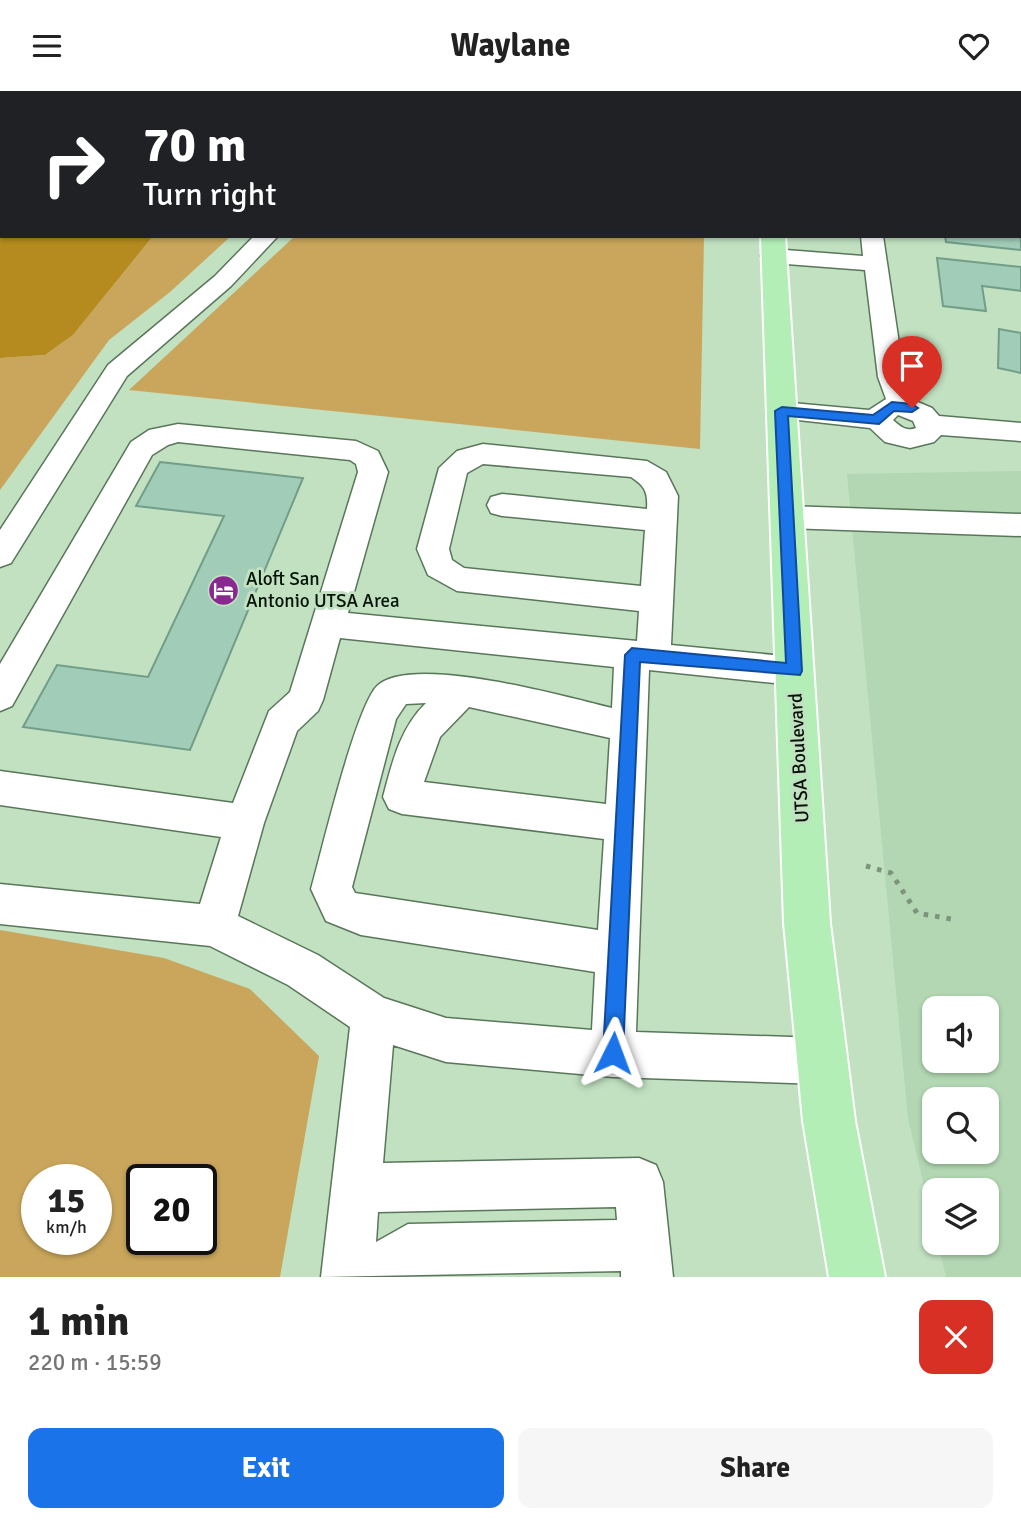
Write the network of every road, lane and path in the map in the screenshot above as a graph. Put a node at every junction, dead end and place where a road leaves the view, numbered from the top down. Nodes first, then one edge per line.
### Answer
1 (265, 238) edge
2 (868, 245) edge
3 (773, 246) edge
4 (782, 411) junction
5 (890, 413) junction
6 (1021, 432) edge
7 (502, 505) dead end
8 (787, 517) junction
9 (661, 521) junction
10 (1021, 525) edge
11 (0, 555) edge
12 (657, 600) junction
13 (330, 624) junction
14 (643, 656) junction
15 (794, 671) junction
16 (463, 692) junction
17 (0, 696) edge
18 (629, 727) junction
19 (0, 788) edge
20 (245, 823) junction
21 (624, 824) junction
22 (866, 866) dead end
23 (0, 904) edge
24 (957, 920) dead end
25 (214, 926) junction
26 (618, 954) junction
27 (373, 1017) junction
28 (613, 1053) junction
29 (821, 1062) junction
30 (354, 1188) junction
31 (646, 1261) edge
32 (346, 1277) edge
33 (383, 1277) edge
34 (857, 1277) edge

1 - 11 lane
2 - 3 lane
2 - 5 lane
3 - 4 main road, UTSA Boulevard
4 - 5 lane
4 - 8 main road, UTSA Boulevard
5 - 6 lane
7 - 9 lane
8 - 10 lane
8 - 15 main road, UTSA Boulevard
9 - 12 lane
9 - 12 lane
12 - 14 lane
13 - 14 lane
13 - 17 lane
13 - 20 lane
14 - 15 lane
14 - 18 lane
15 - 29 main road, UTSA Boulevard
16 - 18 lane
16 - 21 lane
16 - 26 lane
18 - 21 lane
19 - 20 lane
20 - 25 lane
21 - 26 lane
22 - 24 path
23 - 25 lane
25 - 27 lane
26 - 28 lane
27 - 28 lane
27 - 30 lane
28 - 29 lane
29 - 34 main road, UTSA Boulevard
30 - 31 lane
30 - 32 lane
31 - 33 lane

